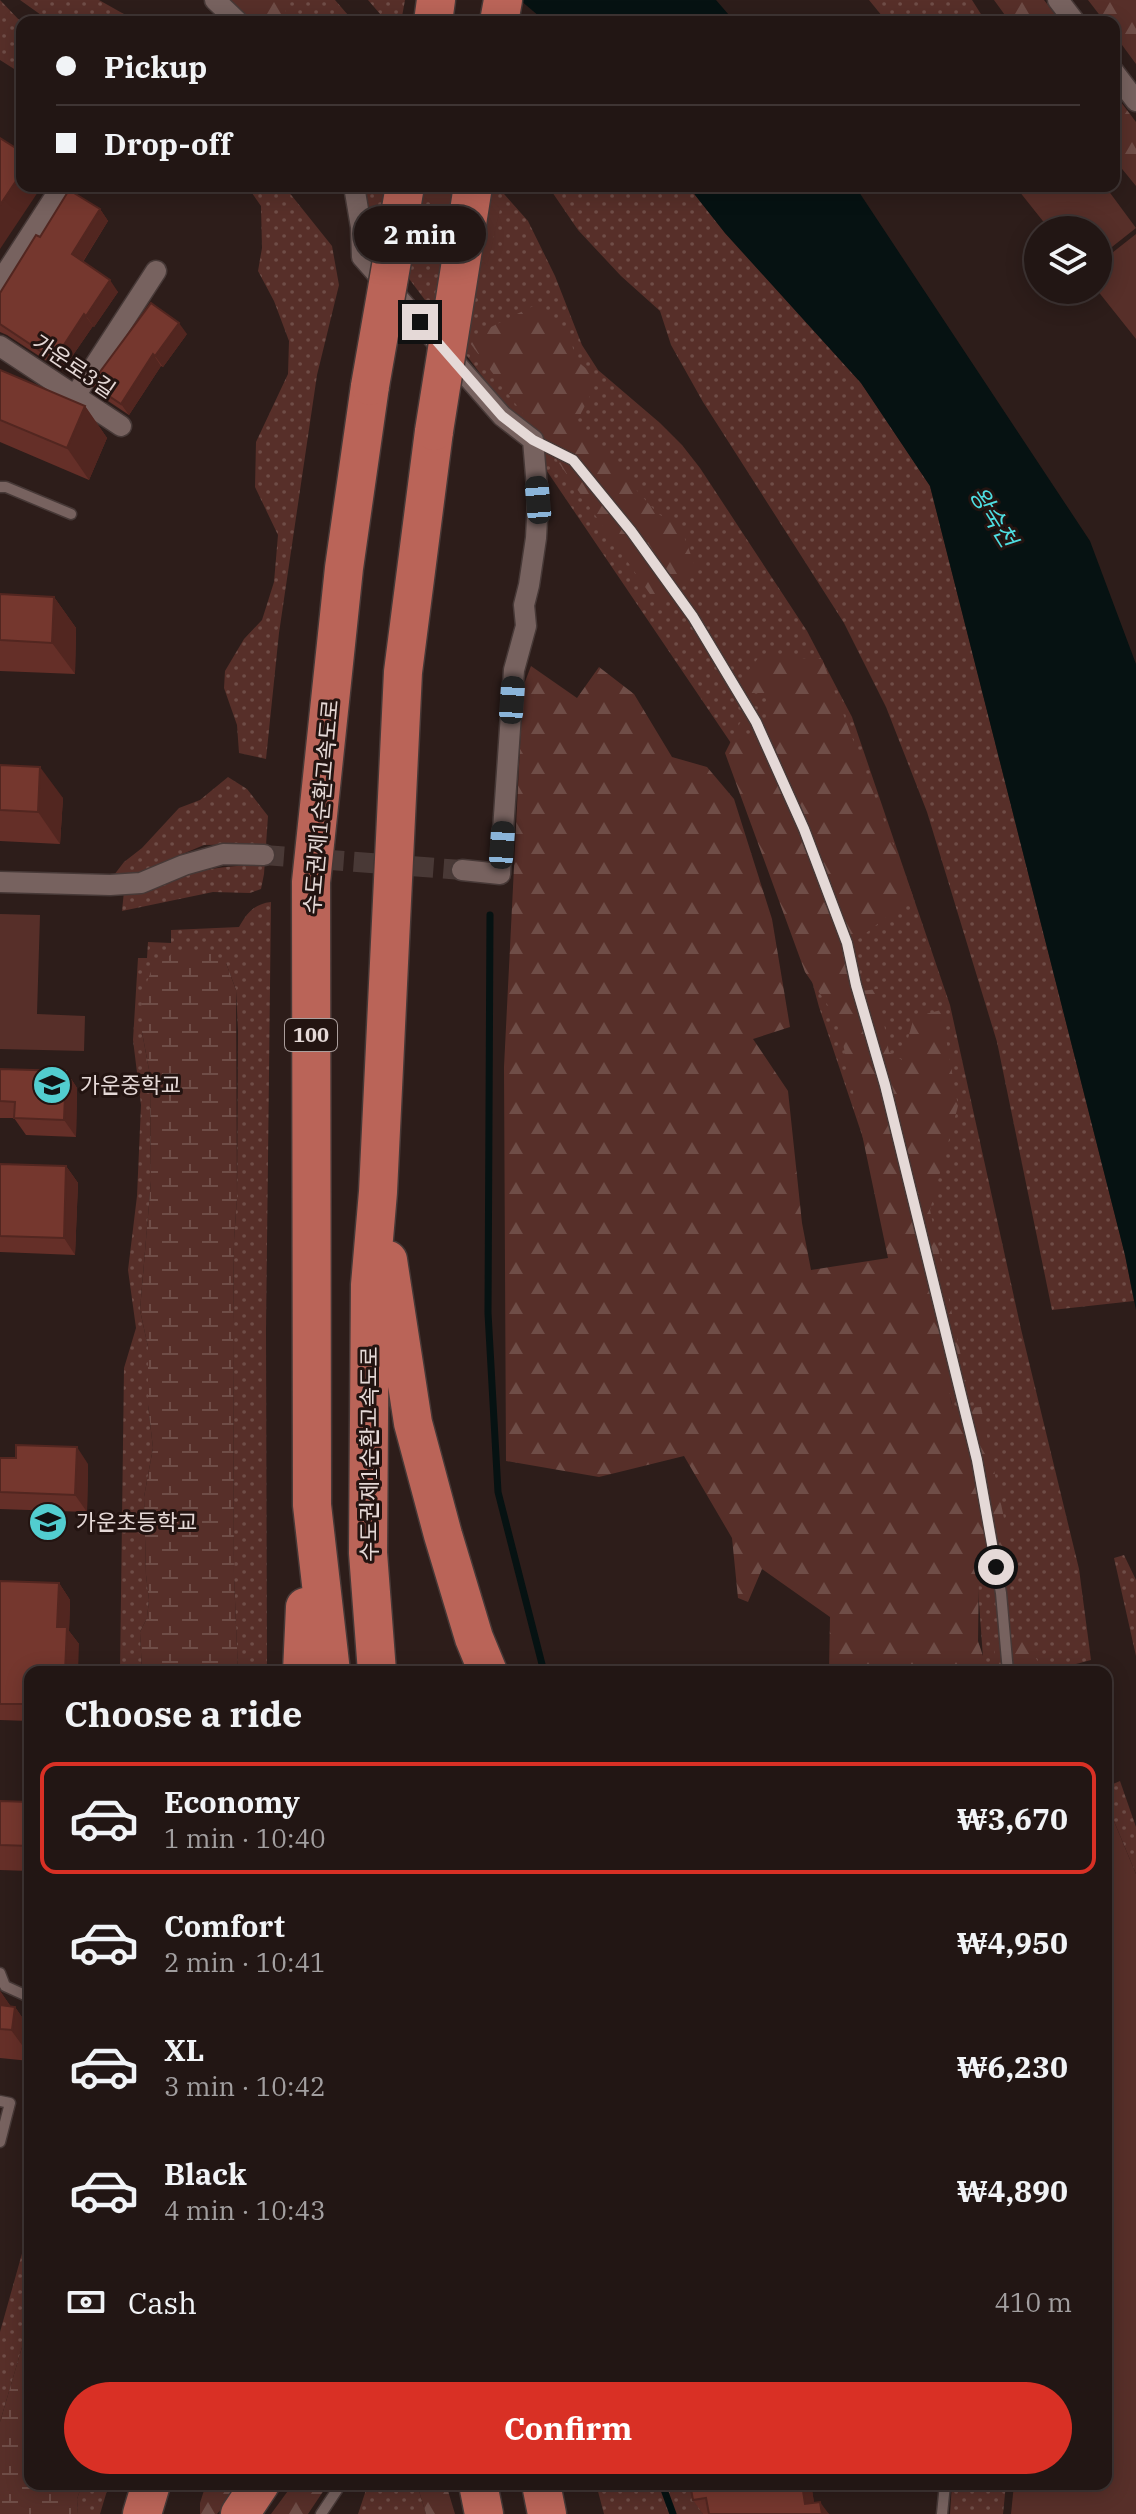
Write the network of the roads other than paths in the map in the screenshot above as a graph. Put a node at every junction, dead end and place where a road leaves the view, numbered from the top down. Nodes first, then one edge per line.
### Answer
1 (215, 0) edge
2 (1058, 0) edge
3 (232, 16) edge
4 (1070, 16) edge
5 (1120, 80) edge
6 (1136, 101) edge
7 (58, 192) edge
8 (355, 192) edge
9 (404, 192) edge
10 (472, 192) edge
11 (156, 271) dead end
12 (0, 282) edge
13 (0, 346) edge
14 (75, 396) junction
15 (121, 426) dead end
16 (533, 440) junction
17 (0, 487) edge
18 (71, 514) dead end
19 (264, 855) tunnel mouth
20 (462, 870) tunnel mouth
21 (0, 882) edge
22 (378, 1192) junction
23 (312, 1505) junction
24 (302, 1666) edge
25 (330, 1666) edge
26 (377, 1666) edge
27 (486, 1666) edge
28 (1007, 1666) edge
29 (0, 1973) edge
30 (24, 1995) edge
31 (0, 2101) edge
32 (0, 2142) edge
33 (149, 2490) edge
34 (256, 2490) edge
35 (337, 2490) edge
36 (479, 2490) edge
37 (542, 2490) edge
38 (944, 2490) edge
39 (142, 2514) edge
40 (240, 2514) edge
41 (321, 2514) edge
42 (484, 2514) edge
43 (547, 2514) edge
44 (942, 2514) edge

1 - 3 street
2 - 4 street
5 - 6 street
7 - 12 street
8 - 16 street
9 - 23 highway, 수도권제1순환고속도로 / 100, bridge
10 - 22 highway, 수도권제1순환고속도로, bridge
11 - 14 street
13 - 14 street, 가운로3길
14 - 15 street, 가운로3길
16 - 20 street
16 - 28 lane
17 - 18 lane
19 - 21 street
22 - 26 highway, 수도권제1순환고속도로
22 - 27 highway
23 - 24 highway
23 - 25 highway, 수도권제1순환고속도로 / 100
29 - 30 lane
31 - 32 lane
33 - 39 highway
34 - 40 highway
35 - 41 lane
36 - 42 highway
37 - 43 highway
38 - 44 lane

